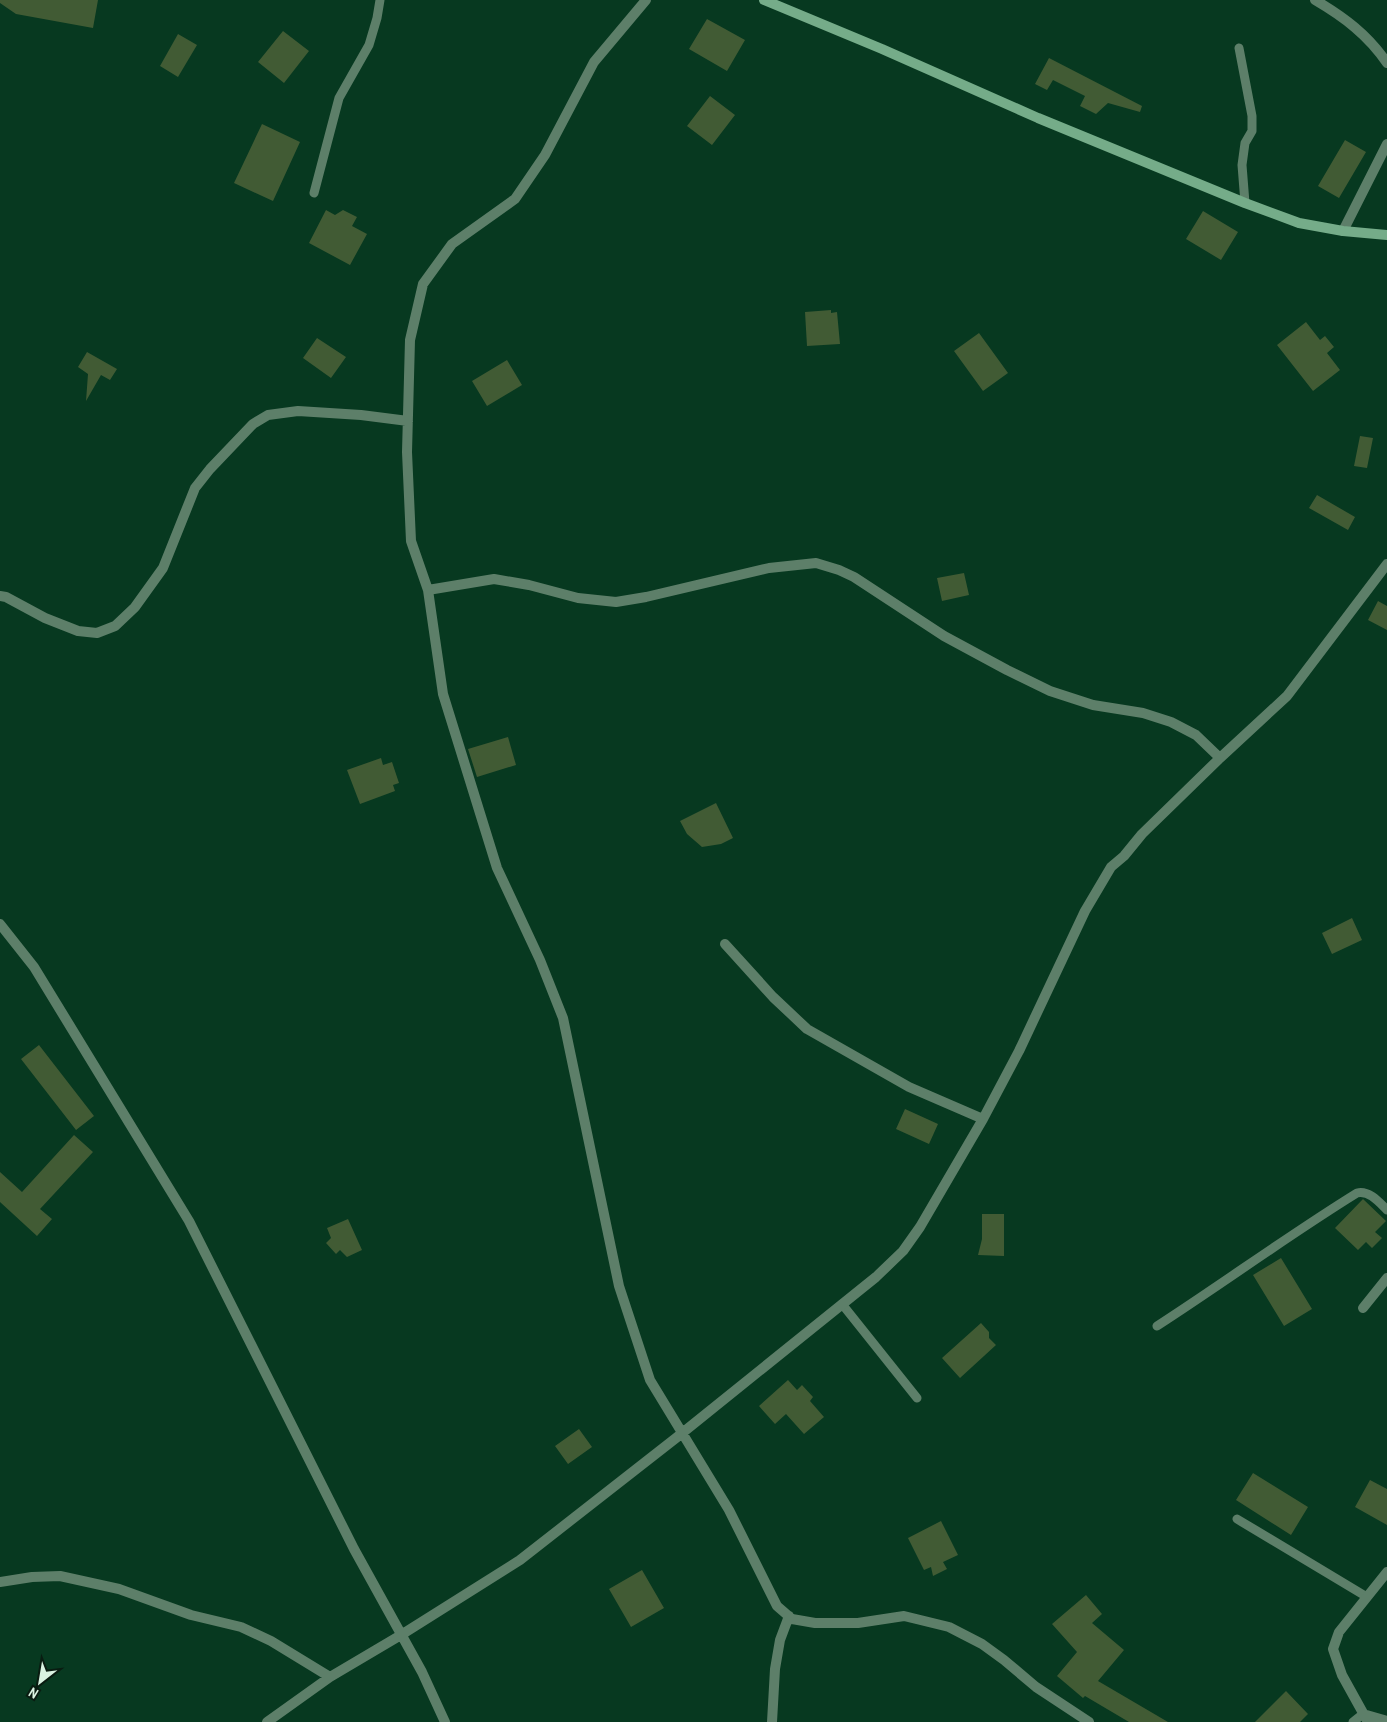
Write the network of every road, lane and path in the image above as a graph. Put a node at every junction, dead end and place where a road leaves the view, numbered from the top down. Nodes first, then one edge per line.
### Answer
1 (380, 0) edge
2 (646, 0) edge
3 (764, 0) edge
4 (1315, 0) edge
5 (1239, 48) dead end
6 (1387, 63) edge
7 (1387, 144) edge
8 (314, 192) dead end
9 (1245, 203) junction
10 (1343, 231) junction
11 (1387, 235) edge
12 (408, 421) junction
13 (1387, 564) edge
14 (428, 590) junction
15 (0, 596) edge
16 (1220, 758) junction
17 (0, 924) edge
18 (725, 944) dead end
19 (983, 1119) junction
20 (1387, 1210) edge
21 (1387, 1278) edge
22 (842, 1304) junction
23 (1363, 1308) dead end
24 (1157, 1326) dead end
25 (917, 1398) dead end
26 (681, 1434) junction
27 (1237, 1519) dead end
28 (1387, 1572) edge
29 (0, 1582) edge
30 (1367, 1597) junction
31 (789, 1616) junction
32 (401, 1635) junction
33 (330, 1676) junction
34 (1365, 1718) edge
35 (1387, 1721) edge
36 (267, 1722) edge
37 (445, 1722) edge
38 (772, 1722) edge
39 (1089, 1722) edge
40 (1353, 1722) edge

1 - 8 lane
2 - 12 street
3 - 9 main road
4 - 6 street
5 - 9 lane
7 - 10 street
9 - 10 main road
10 - 11 main road
12 - 14 street
12 - 15 street
13 - 16 street
14 - 16 street
14 - 26 street
16 - 19 street
17 - 32 street
18 - 19 street
19 - 22 street
20 - 24 lane
21 - 23 street
22 - 25 lane
22 - 26 street
26 - 31 street
26 - 32 street
27 - 30 lane
28 - 30 street
29 - 33 street
30 - 34 street
31 - 38 street
31 - 39 street
32 - 33 street
32 - 37 street
33 - 36 street
34 - 35 street
34 - 40 lane

